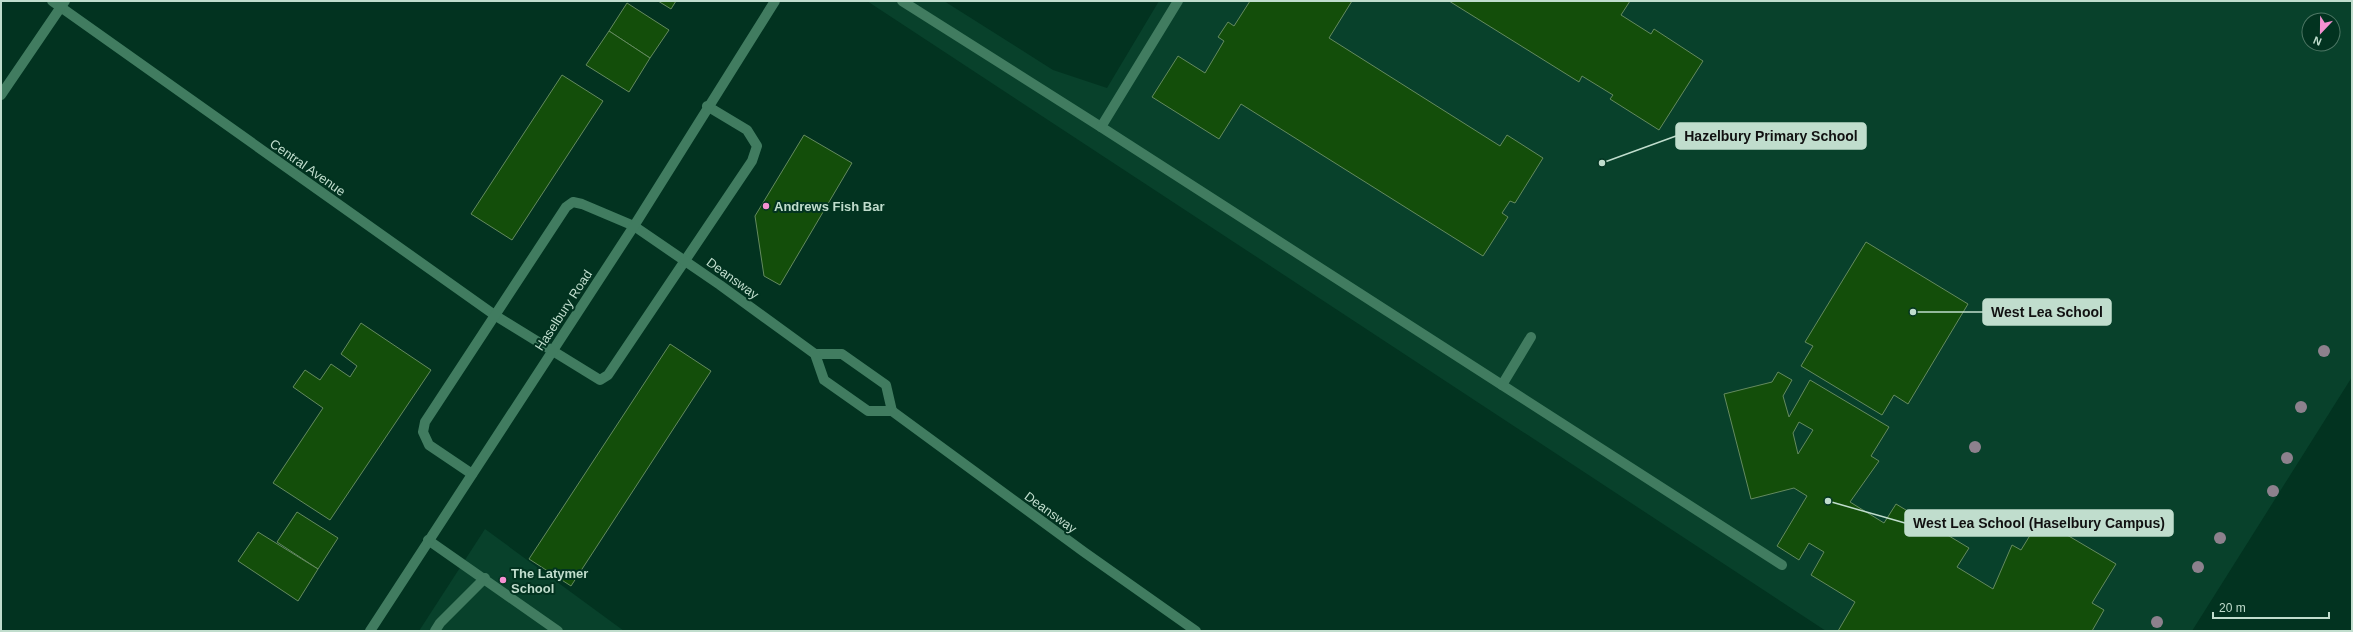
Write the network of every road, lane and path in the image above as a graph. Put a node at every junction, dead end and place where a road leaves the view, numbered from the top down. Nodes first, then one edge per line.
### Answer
1 (52, 1) edge
2 (775, 1) edge
3 (902, 1) edge
4 (1178, 1) edge
5 (63, 4) edge
6 (1, 95) edge
7 (707, 106) junction
8 (1101, 127) junction
9 (634, 226) junction
10 (684, 260) junction
11 (496, 316) junction
12 (1531, 337) dead end
13 (553, 349) junction
14 (815, 354) junction
15 (1502, 385) junction
16 (892, 411) junction
17 (472, 474) junction
18 (428, 540) junction
19 (1782, 566) dead end
20 (485, 578) junction
21 (370, 631) edge
22 (435, 631) edge
23 (558, 631) edge
24 (1196, 631) edge

1 - 5 street, Central Avenue
2 - 7 street, Haselbury Road
3 - 8 street
4 - 8 street
5 - 6 street
5 - 11 street, Central Avenue
7 - 9 street, Haselbury Road
7 - 10 street
8 - 15 street
9 - 10 street, Deansway
9 - 11 street, Deansway
9 - 13 street, Haselbury Road
10 - 13 street, Central Avenue
10 - 14 street, Deansway
11 - 13 street, Central Avenue
11 - 17 street
12 - 15 street
13 - 17 street, Haselbury Road
14 - 16 street
14 - 16 street
15 - 19 street
16 - 24 street, Deansway
17 - 18 street, Haselbury Road
18 - 20 street
18 - 21 street, Haselbury Road
20 - 22 street
20 - 23 street

